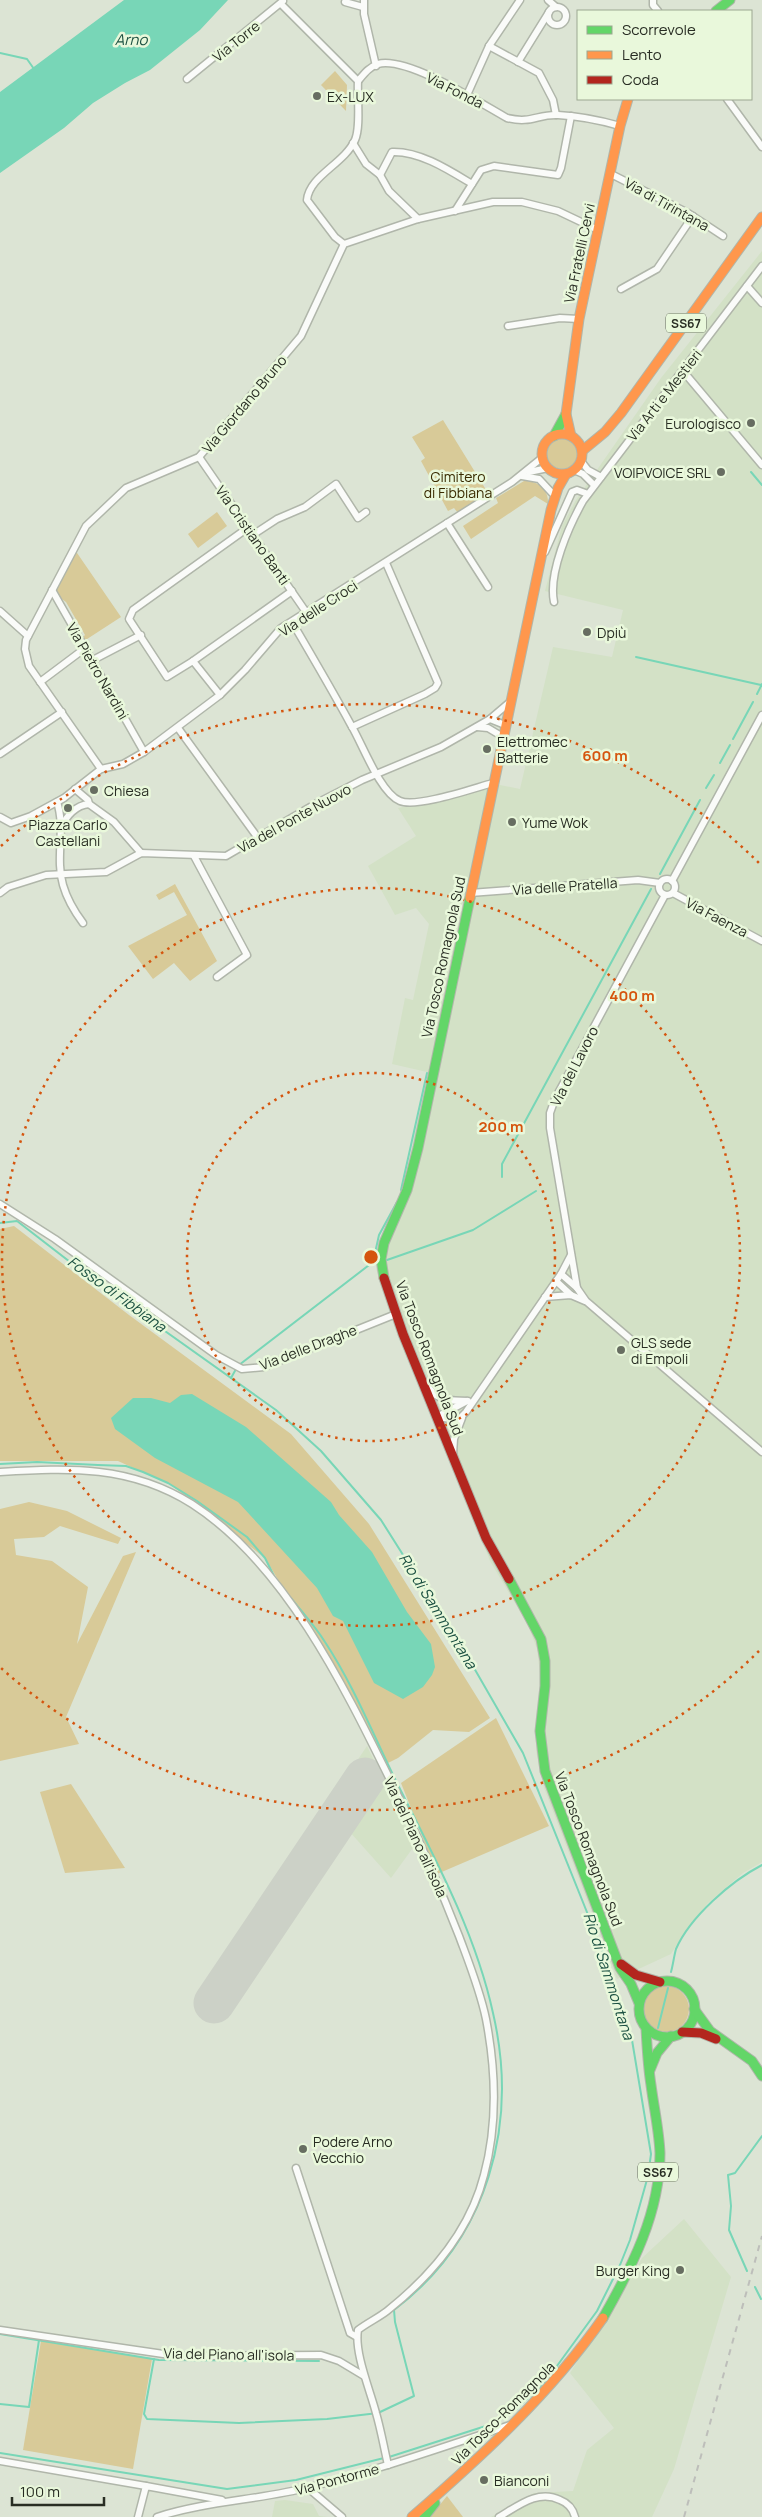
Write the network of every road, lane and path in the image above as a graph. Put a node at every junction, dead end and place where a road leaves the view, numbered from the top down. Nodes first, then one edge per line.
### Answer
1 (520, 0) edge
2 (548, 0) edge
3 (730, 0) edge
4 (282, 2) edge
5 (345, 2) dead end
6 (364, 3) edge
7 (556, 6) junction
8 (717, 10) edge
9 (548, 12) junction
10 (489, 46) junction
11 (518, 62) junction
12 (376, 66) junction
13 (187, 79) dead end
14 (358, 81) junction
15 (467, 95) junction
16 (628, 100) edge
17 (728, 100) edge
18 (556, 115) junction
19 (571, 116) junction
20 (620, 126) junction
21 (353, 143) junction
22 (762, 147) edge
23 (611, 174) junction
24 (380, 175) junction
25 (472, 184) junction
26 (455, 211) junction
27 (694, 216) junction
28 (418, 219) junction
29 (761, 220) edge
30 (598, 230) junction
31 (723, 236) dead end
32 (344, 244) junction
33 (762, 266) edge
34 (747, 286) junction
35 (621, 289) dead end
36 (762, 303) edge
37 (579, 319) junction
38 (508, 326) dead end
39 (683, 371) junction
40 (566, 414) junction
41 (608, 428) junction
42 (554, 436) junction
43 (574, 438) junction
44 (582, 451) junction
45 (543, 456) junction
46 (199, 457) junction
47 (581, 461) junction
48 (762, 465) edge
49 (550, 470) junction
50 (570, 472) junction
51 (523, 475) junction
52 (601, 477) junction
53 (594, 485) junction
54 (552, 493) junction
55 (588, 494) junction
56 (551, 510) junction
57 (366, 512) dead end
58 (447, 523) junction
59 (249, 528) junction
60 (254, 534) junction
61 (541, 557) junction
62 (386, 563) junction
63 (488, 587) dead end
64 (52, 590) junction
65 (292, 591) junction
66 (554, 602) dead end
67 (0, 611) edge
68 (306, 612) junction
69 (292, 622) junction
70 (140, 635) junction
71 (28, 636) junction
72 (84, 649) junction
73 (91, 661) junction
74 (193, 661) junction
75 (40, 682) junction
76 (220, 695) junction
77 (510, 702) junction
78 (62, 712) junction
79 (762, 715) edge
80 (490, 719) junction
81 (505, 725) junction
82 (352, 727) junction
83 (477, 727) junction
84 (178, 728) junction
85 (488, 728) junction
86 (503, 737) junction
87 (144, 752) junction
88 (0, 754) edge
89 (101, 769) junction
90 (378, 775) junction
91 (493, 783) junction
92 (75, 789) junction
93 (57, 802) junction
94 (89, 804) junction
95 (0, 817) edge
96 (61, 828) junction
97 (258, 838) junction
98 (141, 853) junction
99 (194, 856) junction
100 (62, 874) junction
101 (672, 881) junction
102 (660, 883) junction
103 (1, 891) edge
104 (470, 893) junction
105 (673, 893) junction
106 (665, 895) junction
107 (83, 923) dead end
108 (762, 941) edge
109 (217, 977) dead end
110 (0, 1204) edge
111 (572, 1253) junction
112 (561, 1274) junction
113 (556, 1281) junction
114 (578, 1288) junction
115 (571, 1295) junction
116 (545, 1297) junction
117 (586, 1301) junction
118 (396, 1314) junction
119 (421, 1376) junction
120 (479, 1391) junction
121 (468, 1401) junction
122 (466, 1412) junction
123 (437, 1417) junction
124 (762, 1452) edge
125 (453, 1455) junction
126 (0, 1472) edge
127 (618, 1961) junction
128 (660, 1982) junction
129 (639, 2003) junction
130 (694, 2009) junction
131 (646, 2028) junction
132 (682, 2032) junction
133 (671, 2036) junction
134 (726, 2043) junction
135 (649, 2076) junction
136 (762, 2076) edge
137 (296, 2168) dead end
138 (0, 2330) edge
139 (357, 2337) junction
140 (364, 2376) junction
141 (513, 2424) junction
142 (387, 2460) junction
143 (0, 2461) edge
144 (146, 2486) junction
145 (308, 2488) junction
146 (446, 2488) junction
147 (228, 2501) junction
148 (138, 2517) edge
149 (157, 2517) edge
150 (342, 2517) edge
151 (412, 2517) edge
152 (424, 2517) edge
153 (499, 2517) edge
154 (575, 2517) edge

1 - 10 street
2 - 7 street
3 - 8 main road
4 - 13 street, Via Torre
4 - 14 street
5 - 6 street
6 - 12 street
7 - 9 street
7 - 9 street
9 - 11 street
10 - 11 street
10 - 15 street
11 - 18 street
12 - 14 street
12 - 15 street, Via Fonda
14 - 21 street
15 - 18 street, Via Fonda
16 - 20 main road, Via Fratelli Cervi
17 - 22 street
18 - 19 street, Via Fonda
19 - 20 street, Via Fonda
19 - 25 street
20 - 23 main road, Via Fratelli Cervi
21 - 24 street
21 - 32 street
23 - 27 street, Via di Tirintana
23 - 30 main road, Via Fratelli Cervi
24 - 25 street
24 - 28 street
25 - 26 street
26 - 28 street
26 - 30 street
27 - 31 street, Via di Tirintana
27 - 35 street
28 - 32 street
29 - 41 main road, SS67
30 - 37 main road, Via Fratelli Cervi
32 - 46 street, Via Giordano Bruno
33 - 34 street, Via Arti e Mestieri
34 - 36 street
34 - 39 street, Via Arti e Mestieri
37 - 38 street
37 - 40 main road, Via Fratelli Cervi
39 - 48 street
39 - 52 street, Via Arti e Mestieri
40 - 42 main road, Via Fratelli Cervi
40 - 43 main road, Via Fratelli Cervi
41 - 43 main road, SS67
41 - 44 main road, SS67
42 - 43 main road, SS67
42 - 45 main road
43 - 44 main road
44 - 47 main road
45 - 49 main road, SS67
45 - 51 street, Via delle Croci
46 - 59 street, Via Cristiano Banti
46 - 64 street, Via Giordano Bruno
47 - 50 main road, SS67
47 - 52 street
49 - 50 main road
49 - 51 street, Via delle Croci
49 - 54 main road, Via Tosco Romagnola Sud / SS67
50 - 53 street
50 - 56 main road, Via Tosco Romagnola Sud / SS67
51 - 54 street
51 - 58 street, Via delle Croci
52 - 53 street, Via Arti e Mestieri
53 - 55 street, Via Arti e Mestieri
54 - 56 main road, Via Tosco Romagnola Sud / SS67
55 - 61 street
55 - 66 street, Via Arti e Mestieri
56 - 61 main road, Via Tosco Romagnola Sud / SS67
57 - 60 street
58 - 62 street, Via delle Croci
58 - 63 street
59 - 60 street, Via Cristiano Banti
59 - 70 street
60 - 65 street, Via Cristiano Banti
61 - 77 main road, Via Tosco Romagnola Sud / SS67
62 - 68 street, Via delle Croci
62 - 82 street
64 - 71 street, Via Giordano Bruno
64 - 72 street, Via Pietro Nardini
65 - 68 street, Via Cristiano Banti
65 - 74 street
67 - 71 street
68 - 69 street, Via delle Croci
69 - 76 street, Via delle Croci
69 - 82 street
70 - 73 street
70 - 74 street
71 - 75 street, Via Giordano Bruno
72 - 73 street, Via Pietro Nardini
72 - 75 street
73 - 87 street, Via Pietro Nardini
74 - 76 street
75 - 78 street, Via Giordano Bruno
76 - 84 street, Via delle Croci
77 - 80 street, Via del Ponte Nuovo
77 - 81 main road, Via Tosco Romagnola Sud / SS67
78 - 88 street
78 - 89 street, Via Giordano Bruno
79 - 101 street
80 - 81 street
80 - 83 street, Via del Ponte Nuovo
81 - 85 street
81 - 86 main road, Via Tosco Romagnola Sud / SS67
82 - 90 street
83 - 85 street
83 - 90 street, Via del Ponte Nuovo
84 - 87 street, Via delle Croci
84 - 97 street
85 - 86 street
86 - 91 main road, Via Tosco Romagnola Sud / SS67
87 - 89 street, Via delle Croci
89 - 92 street, Via delle Croci
90 - 91 street
90 - 97 street, Via del Ponte Nuovo
91 - 104 main road, Via Tosco Romagnola Sud / SS67
92 - 93 street, Via delle Croci
92 - 94 street
93 - 95 street, Via delle Croci
93 - 96 street
94 - 96 street
94 - 98 street
96 - 100 street
97 - 99 street, Via del Ponte Nuovo
98 - 99 street, Via del Ponte Nuovo
98 - 100 street
99 - 109 street
100 - 103 street
100 - 107 street
101 - 102 street
101 - 105 street
102 - 104 street, Via delle Pratella
102 - 106 street
104 - 118 main road, Via Tosco Romagnola Sud / SS67
105 - 106 street
105 - 108 street, Via Faenza
106 - 111 street, Via del Lavoro
110 - 118 street, Via delle Draghe
111 - 112 street
111 - 114 street, Via del Lavoro
112 - 113 street
112 - 114 street
113 - 115 street
113 - 116 street
114 - 117 street
115 - 116 street
115 - 117 street
116 - 120 street
117 - 124 street
118 - 119 main road, Via Tosco Romagnola Sud / SS67
119 - 121 street
119 - 123 main road, Via Tosco Romagnola Sud / SS67
120 - 121 street
120 - 122 street
121 - 123 street
122 - 123 street
122 - 125 street
123 - 125 main road, Via Tosco Romagnola Sud / SS67
125 - 127 main road, Via Tosco Romagnola Sud / SS67
126 - 139 street, Via del Piano all'isola
127 - 128 main road
127 - 129 main road, Via Tosco Romagnola Sud / SS67
128 - 129 main road
128 - 130 main road
129 - 131 main road, SS67
130 - 132 main road
130 - 134 main road
131 - 133 main road
131 - 135 main road, Via Tosco-Romagnola / SS67
132 - 133 main road
132 - 134 main road
133 - 135 main road
134 - 136 main road
135 - 141 main road, Via Tosco-Romagnola / SS67
137 - 139 street
138 - 140 street, Via del Piano all'isola
139 - 140 street
140 - 142 street
141 - 142 street, Via Pontorme
141 - 146 main road, Via Tosco-Romagnola
142 - 145 street, Via Pontorme
143 - 144 street
144 - 147 street
144 - 148 street
145 - 147 street, Via Pontorme
145 - 150 street
146 - 151 main road
146 - 152 main road
147 - 149 street, Via Pontorme
153 - 154 street

